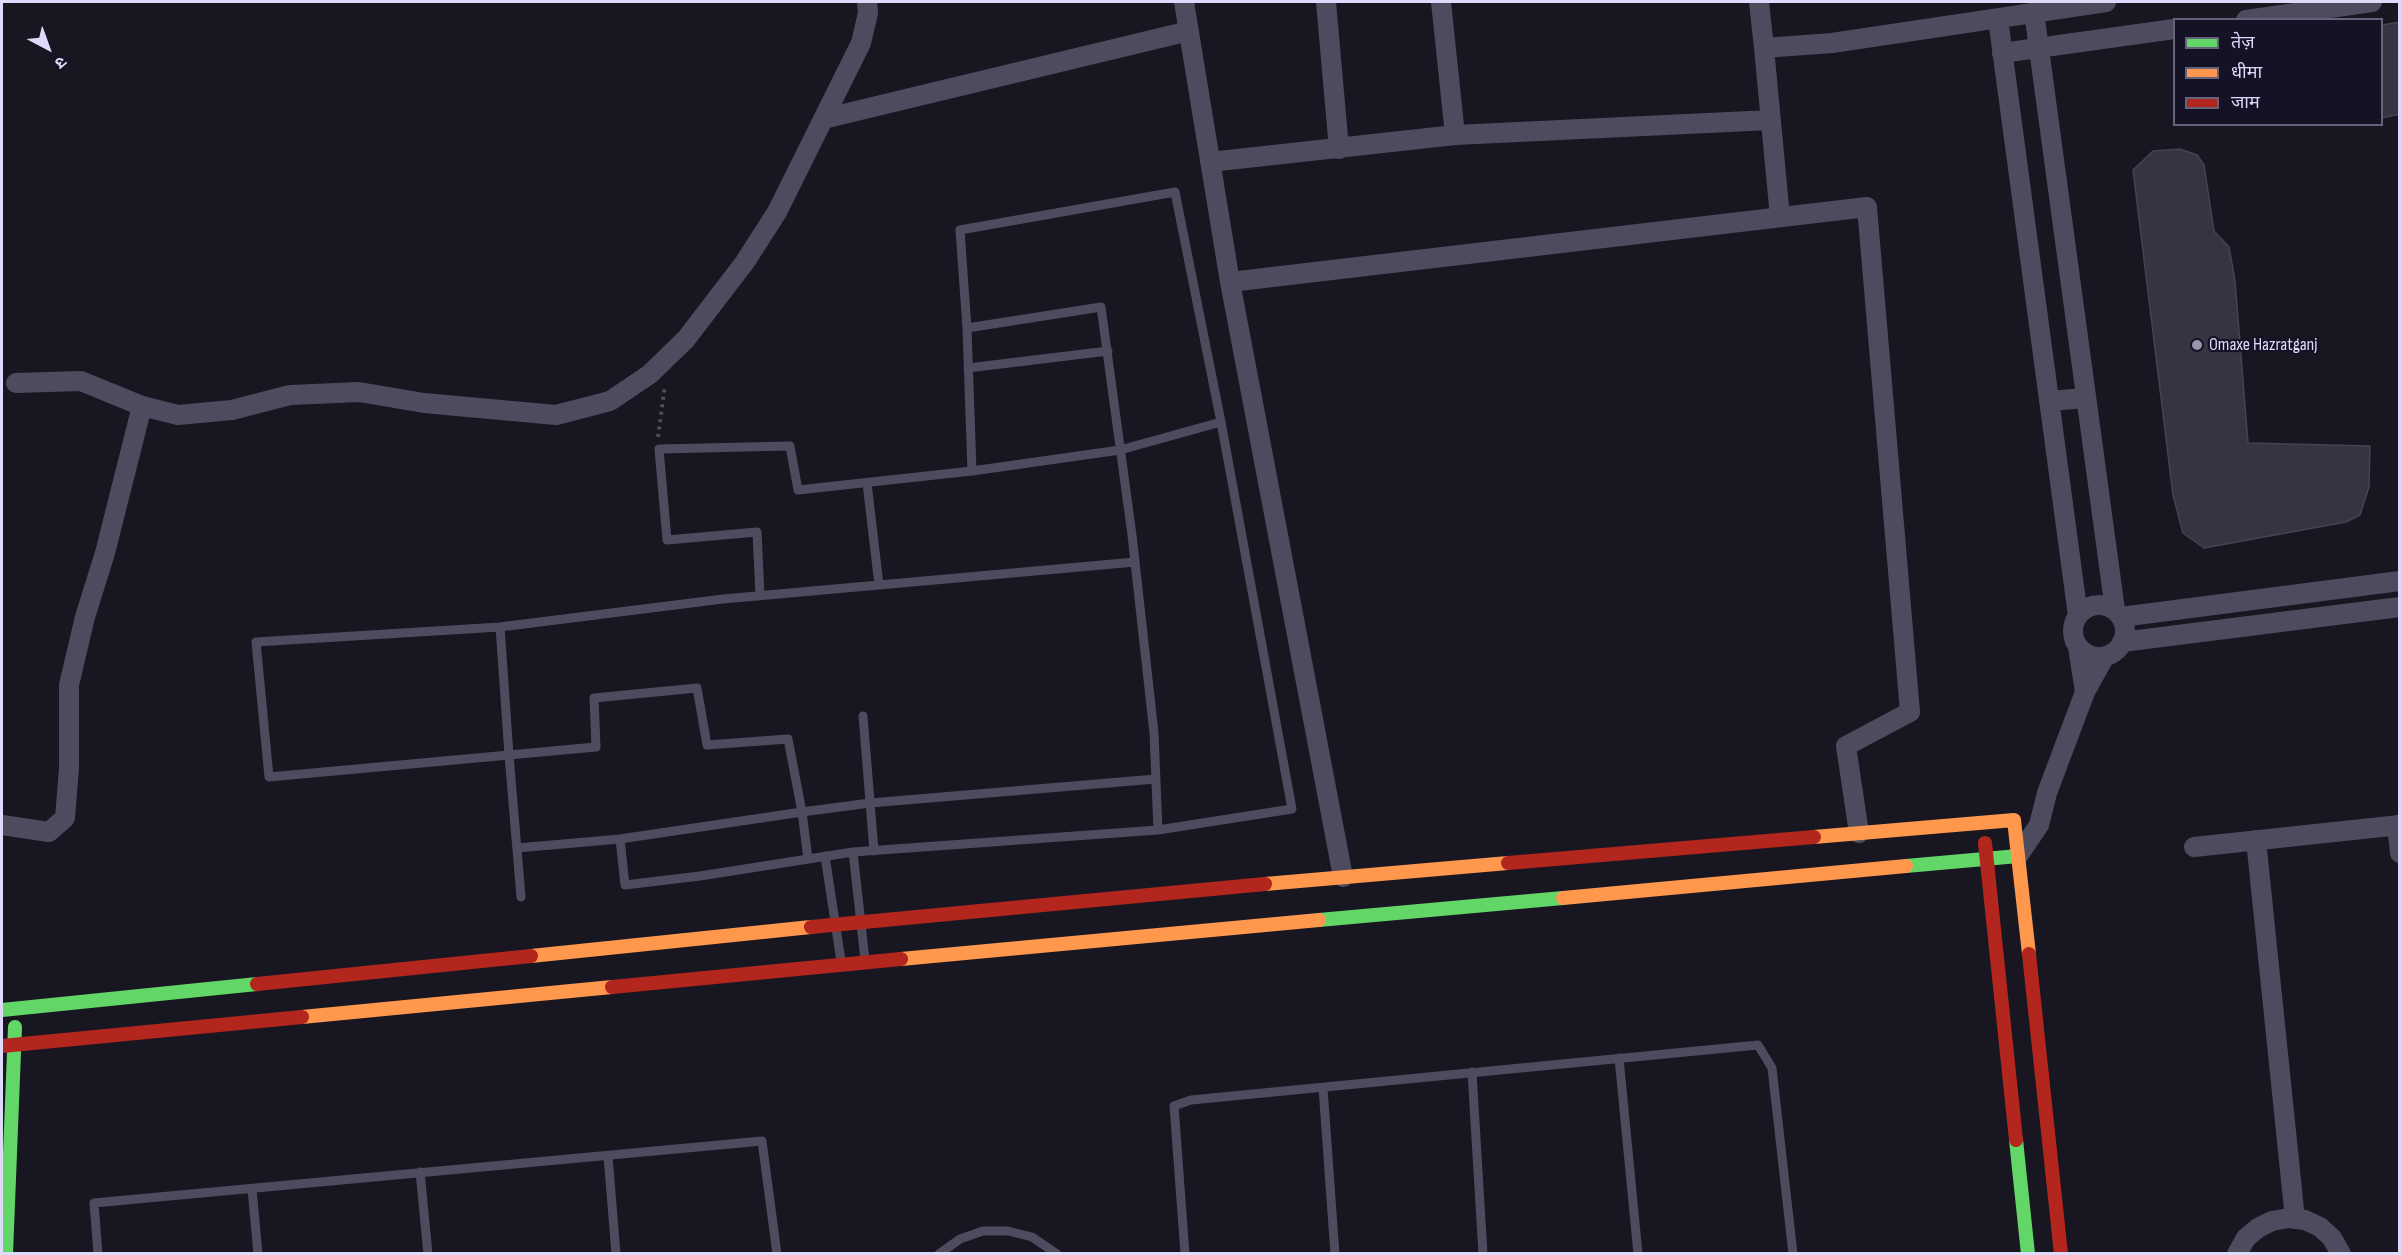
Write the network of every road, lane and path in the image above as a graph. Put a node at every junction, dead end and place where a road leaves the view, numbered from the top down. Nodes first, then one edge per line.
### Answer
1 (867, 2) edge
2 (1184, 2) edge
3 (1326, 2) edge
4 (1441, 2) edge
5 (1759, 2) edge
6 (2106, 2) edge
7 (2372, 2) edge
8 (2274, 8) edge
9 (2034, 12) junction
10 (2251, 18) edge
11 (1998, 19) junction
12 (2173, 29) edge
13 (1189, 31) junction
14 (2038, 47) junction
15 (1764, 48) junction
16 (2002, 53) junction
17 (823, 119) junction
18 (1771, 120) junction
19 (1455, 135) junction
20 (1339, 149) junction
21 (1210, 162) junction
22 (1780, 217) junction
23 (1230, 282) junction
24 (967, 328) junction
25 (1108, 351) junction
26 (670, 354) junction
27 (968, 368) junction
28 (16, 383) dead end
29 (2086, 399) junction
30 (2049, 401) junction
31 (142, 406) junction
32 (1221, 422) junction
33 (659, 449) junction
34 (1120, 450) junction
35 (972, 471) junction
36 (867, 483) junction
37 (1135, 562) junction
38 (2398, 581) edge
39 (879, 585) junction
40 (760, 596) junction
41 (2398, 608) edge
42 (2118, 614) junction
43 (2078, 616) junction
44 (500, 627) junction
45 (2122, 642) junction
46 (2078, 647) junction
47 (2105, 656) junction
48 (2085, 692) junction
49 (863, 716) dead end
50 (509, 755) junction
51 (1156, 779) junction
52 (2047, 793) junction
53 (870, 804) junction
54 (802, 812) junction
55 (2014, 820) junction
56 (1981, 823) junction
57 (2, 825) edge
58 (2398, 825) edge
59 (1158, 830) junction
60 (1859, 833) junction
61 (620, 839) junction
62 (2256, 840) junction
63 (2194, 847) dead end
64 (517, 848) junction
65 (874, 850) junction
66 (853, 852) junction
67 (2400, 853) edge
68 (825, 856) junction
69 (2018, 856) junction
70 (808, 859) junction
71 (1988, 861) junction
72 (1343, 877) junction
73 (521, 897) dead end
74 (861, 923) junction
75 (835, 925) junction
76 (865, 962) junction
77 (841, 964) junction
78 (8, 1009) edge
79 (8, 1046) edge
80 (1619, 1058) junction
81 (1472, 1072) junction
82 (1323, 1088) junction
83 (608, 1156) junction
84 (420, 1172) junction
85 (252, 1190) junction
86 (2295, 1219) junction
87 (6, 1254) edge
88 (98, 1254) edge
89 (258, 1254) edge
90 (428, 1254) edge
91 (616, 1254) edge
92 (777, 1254) edge
93 (939, 1254) edge
94 (1057, 1254) edge
95 (1185, 1254) edge
96 (1335, 1254) edge
97 (1484, 1254) edge
98 (1638, 1254) edge
99 (1793, 1254) edge
100 (2028, 1254) edge
101 (2061, 1254) edge
102 (2237, 1254) edge
103 (2341, 1254) edge

1 - 17 street
2 - 13 street
3 - 20 street
4 - 19 street
5 - 15 street
6 - 9 street
7 - 8 street
8 - 10 street
9 - 11 street
9 - 14 street
11 - 15 street
11 - 16 street
12 - 14 street
13 - 17 street
13 - 21 street
14 - 16 street
14 - 29 street
15 - 18 street
16 - 30 street
17 - 26 street
18 - 19 street
18 - 22 street
19 - 20 street
20 - 21 street
21 - 23 street
22 - 23 street
22 - 60 street
23 - 72 street
24 - 25 lane
24 - 27 lane
24 - 32 lane
25 - 27 lane
25 - 34 lane
26 - 31 street
26 - 33 path
27 - 35 lane
28 - 31 street
29 - 30 street
29 - 42 street
30 - 43 street
31 - 57 street
32 - 34 lane
32 - 59 lane
33 - 36 lane
33 - 40 lane
34 - 35 lane
34 - 37 lane
35 - 36 lane
36 - 39 lane
37 - 39 lane
37 - 51 lane
38 - 41 street
38 - 42 street
39 - 40 lane
40 - 44 lane
41 - 45 street
42 - 43 street
42 - 45 street
43 - 46 street
44 - 50 lane
44 - 50 lane
45 - 47 street
46 - 47 street
46 - 48 street
47 - 48 street
48 - 52 street
49 - 53 lane
50 - 54 lane
50 - 64 lane
51 - 53 lane
51 - 59 lane
52 - 55 street
52 - 69 street
53 - 54 lane
53 - 65 lane
54 - 61 lane
54 - 70 lane
55 - 56 street
55 - 69 street
56 - 60 street
56 - 71 street
58 - 62 street
58 - 67 street
59 - 65 lane
60 - 72 street
61 - 64 lane
61 - 70 lane
62 - 63 street
62 - 86 street
64 - 73 lane
65 - 66 lane
66 - 68 lane
66 - 74 lane
68 - 70 lane
68 - 75 lane
69 - 71 street
69 - 101 street
71 - 76 street
71 - 100 street
72 - 74 street
74 - 75 street
74 - 76 lane
75 - 77 lane
75 - 78 street
76 - 77 street
77 - 79 street
78 - 79 street
79 - 87 street
80 - 81 lane
80 - 98 lane
80 - 99 lane
81 - 82 lane
81 - 97 lane
82 - 95 lane
82 - 96 lane
83 - 84 lane
83 - 91 lane
83 - 92 lane
84 - 85 lane
84 - 90 lane
85 - 88 lane
85 - 89 lane
86 - 102 street
86 - 103 street
93 - 94 lane

